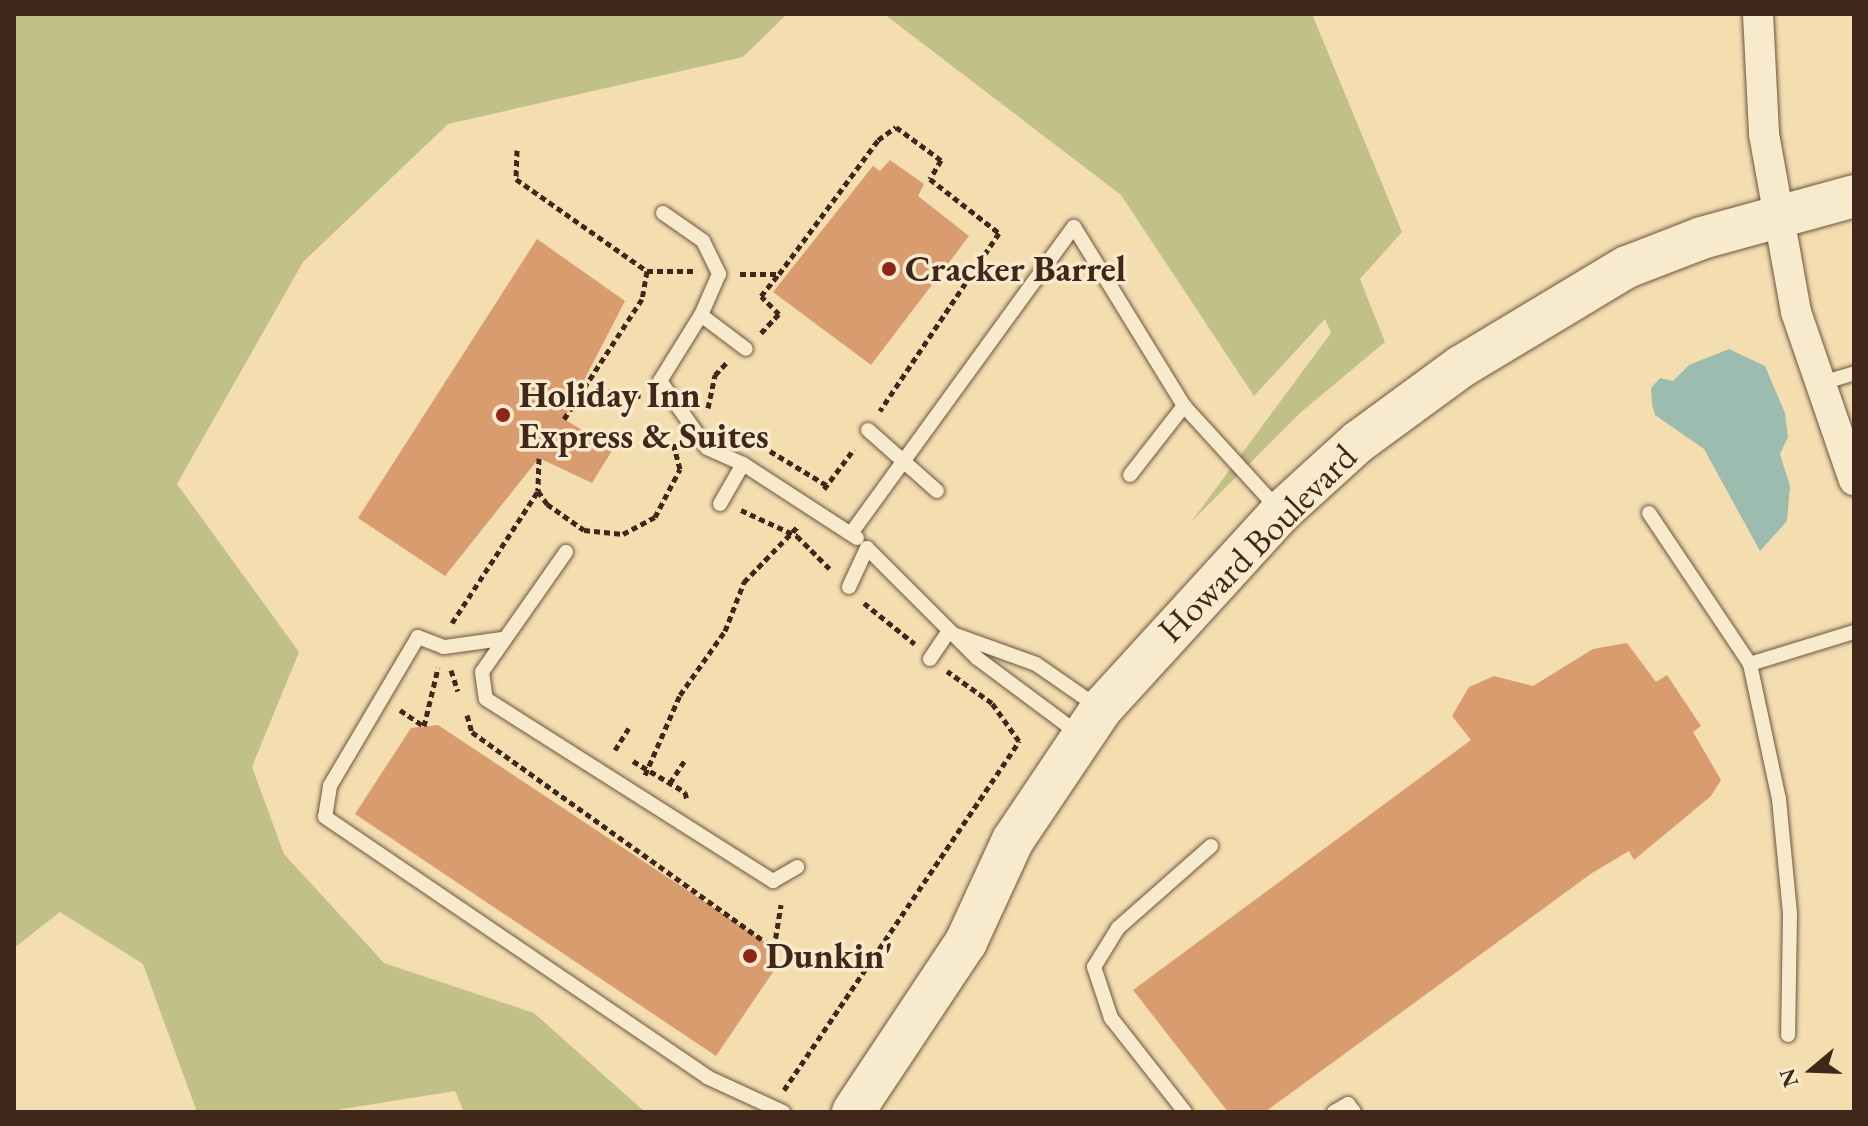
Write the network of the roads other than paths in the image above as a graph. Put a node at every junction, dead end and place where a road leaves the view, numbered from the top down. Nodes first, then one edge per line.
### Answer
1 (1758, 14) edge
2 (1854, 196) edge
3 (663, 213) dead end
4 (1779, 215) junction
5 (701, 315) junction
6 (746, 349) road end
7 (1854, 373) edge
8 (1819, 384) junction
9 (1184, 406) junction
10 (868, 430) road end
11 (900, 459) junction
12 (743, 464) junction
13 (1130, 475) dead end
14 (1854, 480) edge
15 (937, 491) dead end
16 (725, 509) road end
17 (1281, 512) junction
18 (1649, 513) dead end
19 (852, 532) junction
20 (867, 548) junction
21 (566, 552) dead end
22 (849, 587) road end
23 (948, 632) junction
24 (1854, 632) edge
25 (502, 639) junction
26 (930, 659) road end
27 (1750, 664) junction
28 (1092, 723) junction
29 (1211, 846) dead end
30 (797, 867) dead end
31 (1788, 1035) dead end
32 (780, 1109) edge
33 (853, 1112) edge
34 (1185, 1112) edge
35 (1334, 1112) edge
36 (1354, 1112) edge

1 - 4 street
2 - 4 main road, Howard Boulevard
3 - 5 lane
4 - 8 street
4 - 17 main road, Howard Boulevard
5 - 6 lane
5 - 12 lane
7 - 8 lane
8 - 14 street
9 - 11 lane
9 - 13 lane
9 - 17 lane
10 - 11 lane
11 - 15 lane
11 - 19 lane
12 - 16 lane
12 - 19 lane
17 - 28 main road, Howard Boulevard
18 - 27 lane
19 - 20 lane
20 - 22 lane
20 - 23 lane
21 - 25 lane
23 - 26 lane
23 - 28 lane
23 - 28 lane
24 - 27 lane
25 - 30 lane
25 - 32 lane
27 - 31 lane
28 - 33 main road, Howard Boulevard
29 - 34 lane
35 - 36 lane

